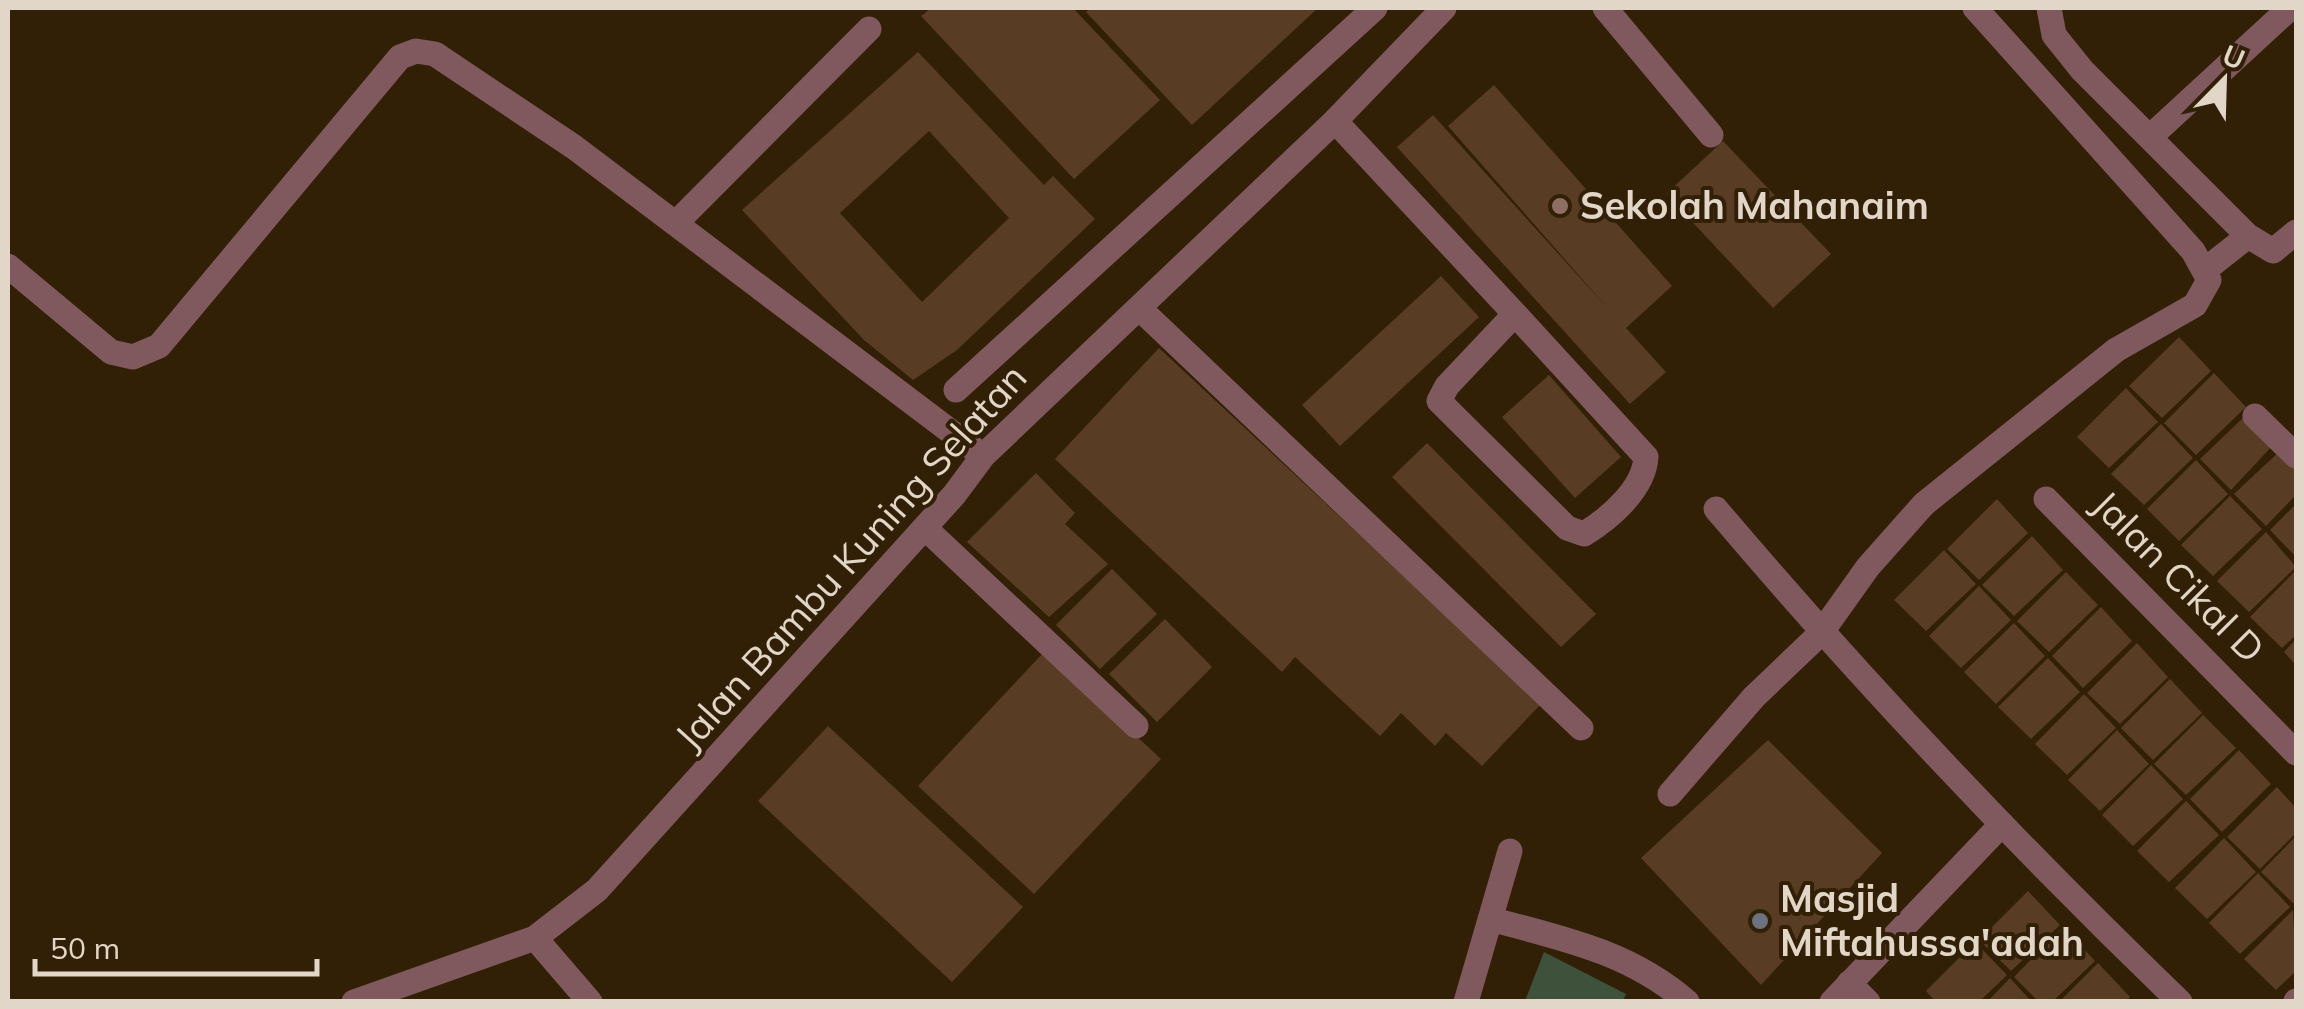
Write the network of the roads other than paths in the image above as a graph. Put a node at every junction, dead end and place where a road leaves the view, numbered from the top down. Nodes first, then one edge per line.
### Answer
1 (1375, 8) edge
2 (1444, 8) edge
3 (1606, 8) edge
4 (1975, 8) edge
5 (2050, 8) edge
6 (2290, 8) edge
7 (869, 29) dead end
8 (1335, 121) junction
9 (1712, 135) dead end
10 (2150, 138) junction
11 (676, 223) junction
12 (2296, 232) edge
13 (2248, 236) junction
14 (8, 266) edge
15 (2206, 270) junction
16 (1139, 308) junction
17 (1515, 314) junction
18 (956, 390) dead end
19 (2255, 416) dead end
20 (983, 456) junction
21 (2296, 456) edge
22 (2046, 499) dead end
23 (1716, 509) dead end
24 (924, 528) junction
25 (1821, 632) junction
26 (1136, 726) dead end
27 (1581, 728) dead end
28 (2296, 753) edge
29 (1670, 794) dead end
30 (2002, 824) junction
31 (1510, 851) dead end
32 (1490, 919) junction
33 (535, 938) junction
34 (1840, 992) edge
35 (354, 1002) edge
36 (590, 1002) edge
37 (1466, 1002) edge
38 (1687, 1002) edge
39 (1868, 1002) edge
40 (2180, 1002) edge

1 - 18 street
2 - 8 street, Jalan Bambu Kuning Selatan
3 - 9 street
4 - 15 street
5 - 10 street
6 - 10 street
7 - 11 street
8 - 16 street, Jalan Bambu Kuning Selatan
8 - 17 street
10 - 13 street
11 - 14 street
11 - 20 street
12 - 13 street
13 - 15 street
15 - 25 street
16 - 20 street, Jalan Bambu Kuning Selatan
16 - 27 street
17 - 17 street
19 - 21 street
20 - 24 street, Jalan Bambu Kuning Selatan
22 - 28 street, Jalan Cikal D
23 - 25 street
24 - 26 street
24 - 33 street, Jalan Bambu Kuning Selatan
25 - 29 street
25 - 30 street
30 - 34 street
30 - 40 street
31 - 32 street
32 - 37 street
32 - 38 street
33 - 35 street, Jalan Bambu Kuning Selatan
33 - 36 street
34 - 39 street

